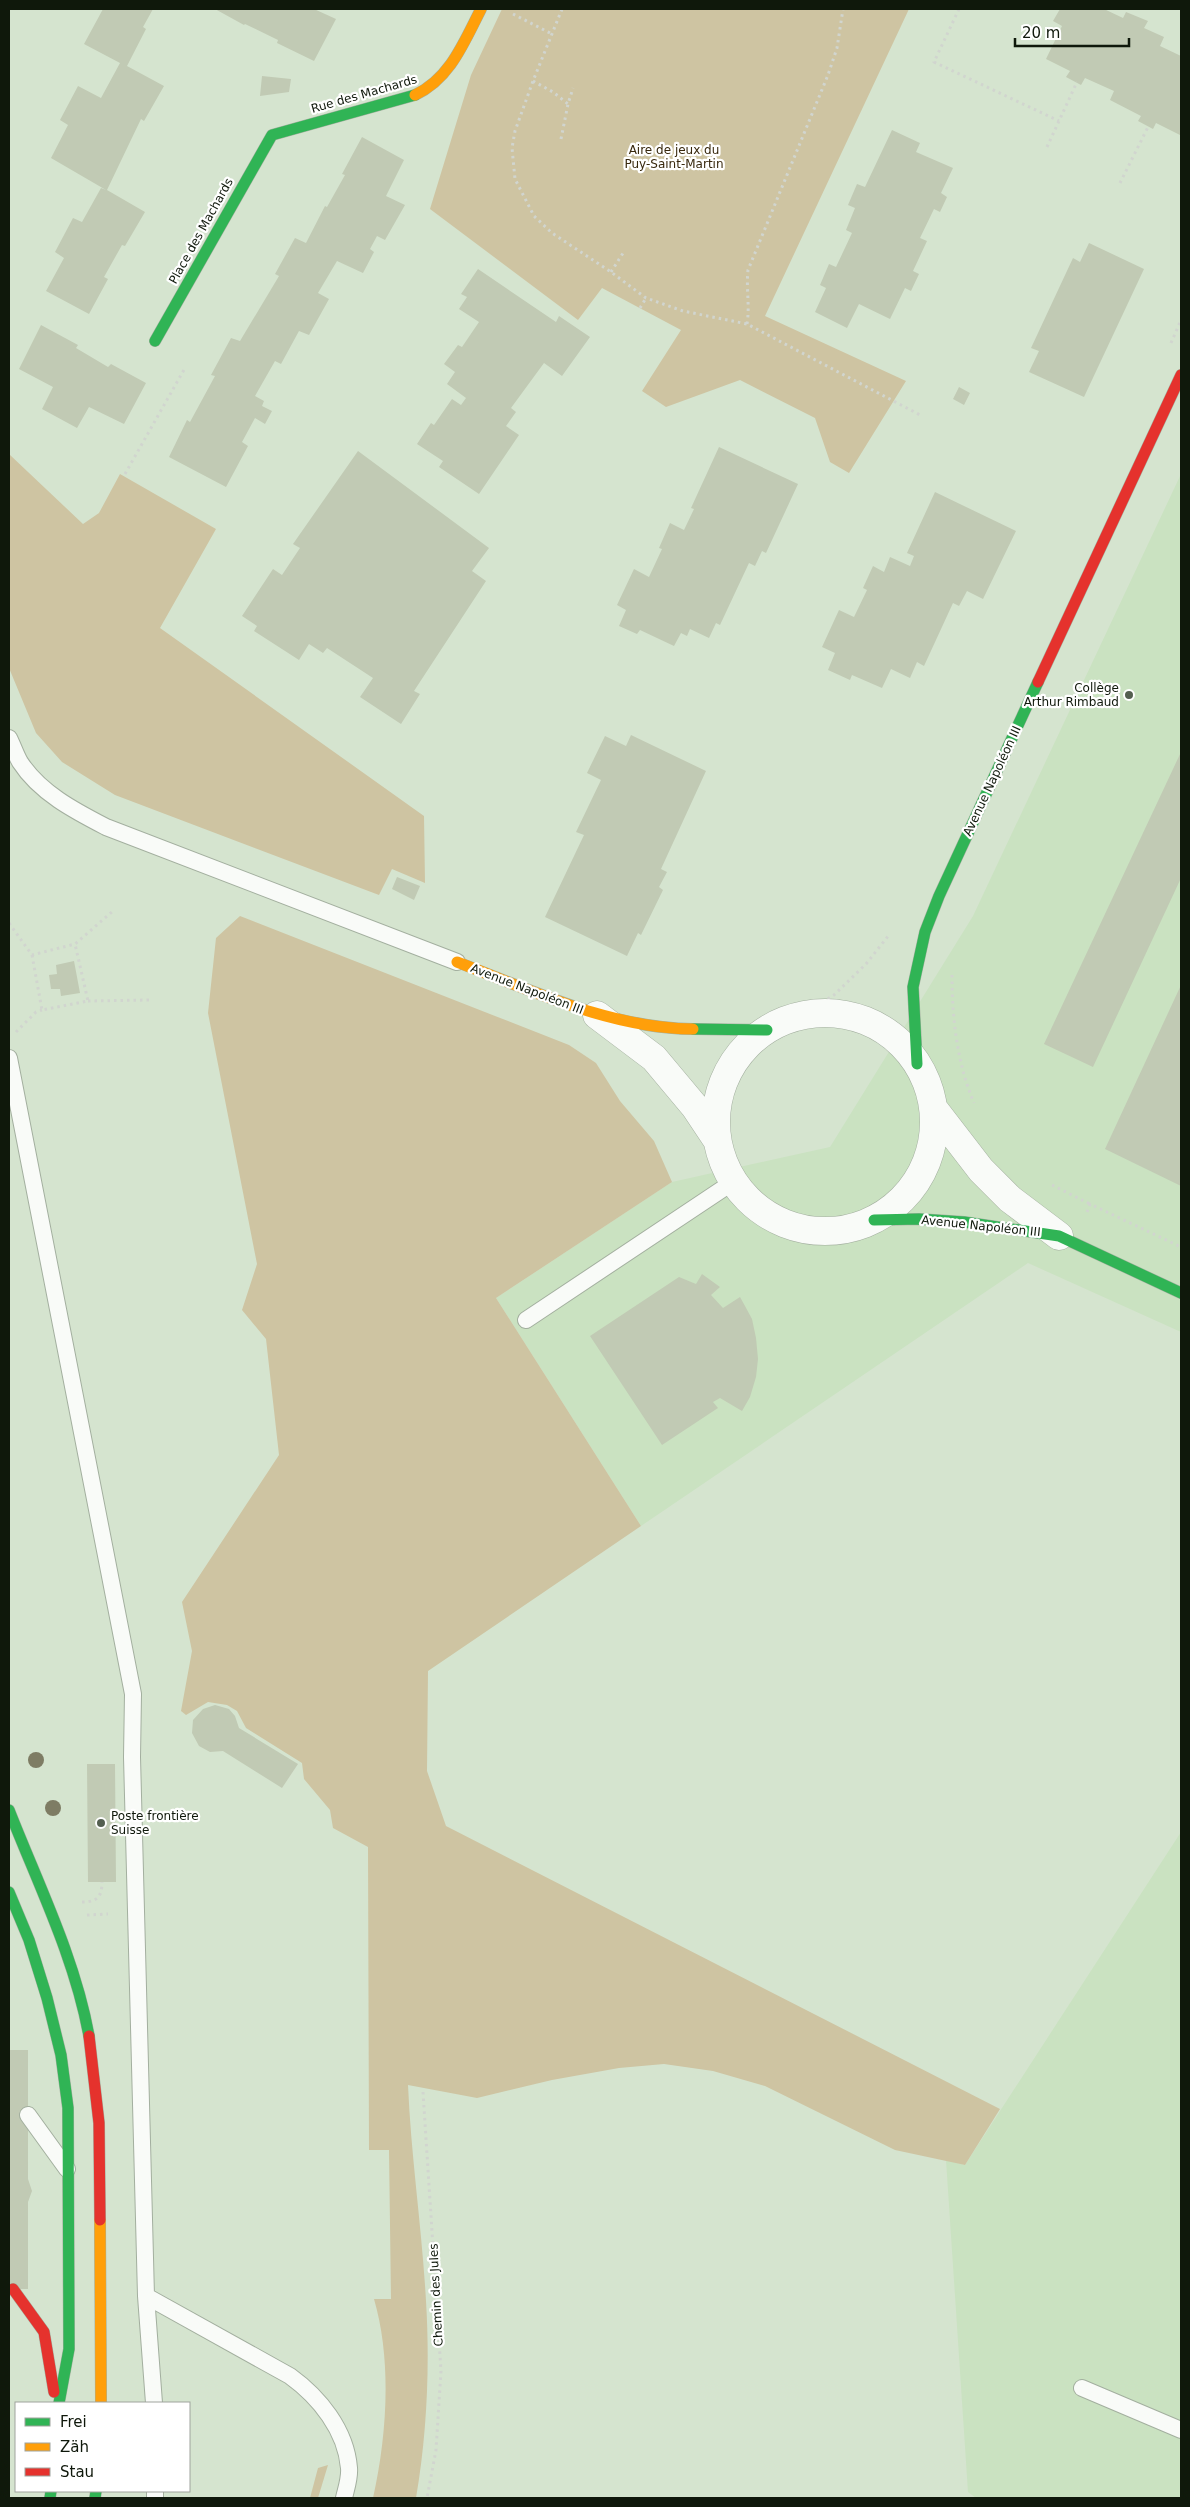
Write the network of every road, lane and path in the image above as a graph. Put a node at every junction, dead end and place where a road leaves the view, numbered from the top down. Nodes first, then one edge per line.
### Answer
1 (481, 9) edge
2 (562, 9) edge
3 (843, 9) edge
4 (959, 9) edge
5 (517, 15) dead end
6 (550, 33) junction
7 (533, 81) junction
8 (1077, 82) dead end
9 (573, 88) dead end
10 (568, 104) junction
11 (1059, 121) junction
12 (1148, 127) dead end
13 (272, 135) joint
14 (561, 139) dead end
15 (1047, 147) dead end
16 (1120, 183) dead end
17 (624, 250) dead end
18 (611, 272) junction
19 (646, 298) junction
20 (640, 308) dead end
21 (747, 324) junction
22 (155, 341) dead end
23 (185, 368) dead end
24 (1181, 375) edge
25 (922, 416) dead end
26 (125, 474) dead end
27 (9, 738) edge
28 (113, 911) dead end
29 (9, 923) edge
30 (892, 932) dead end
31 (75, 944) junction
32 (32, 955) junction
33 (457, 962) joint
34 (952, 972) dead end
35 (150, 1000) dead end
36 (88, 1001) junction
37 (42, 1010) junction
38 (597, 1015) junction
39 (800, 1016) junction
40 (767, 1030) junction
41 (16, 1033) dead end
42 (9, 1058) edge
43 (917, 1064) junction
44 (976, 1106) dead end
45 (934, 1109) junction
46 (717, 1140) junction
47 (733, 1182) junction
48 (1048, 1184) dead end
49 (1090, 1204) dead end
50 (874, 1220) junction
51 (1059, 1236) junction
52 (1181, 1293) edge
53 (526, 1320) dead end
54 (9, 1810) edge
55 (102, 1882) dead end
56 (9, 1892) edge
57 (87, 1902) dead end
58 (136, 1913) junction
59 (52, 1916) junction
60 (423, 2092) dead end
61 (28, 2115) dead end
62 (68, 2171) junction
63 (14, 2289) dead end
64 (146, 2296) junction
65 (1082, 2388) dead end
66 (58, 2402) edge
67 (58, 2402) edge
68 (101, 2402) edge
69 (154, 2402) edge
70 (1181, 2430) edge
71 (344, 2498) edge
72 (427, 2498) edge

1 - 13 main road, Rue des Machards
2 - 6 path
3 - 21 path
4 - 11 path
5 - 6 path
6 - 7 path
7 - 10 path
7 - 18 path
8 - 11 path
9 - 10 path
10 - 14 path
11 - 15 path
12 - 16 path
13 - 22 main road, Place des Machards
17 - 18 path
18 - 19 path
19 - 20 path
19 - 21 path
21 - 25 path
23 - 26 path
24 - 43 main road, Avenue Napoléon III
27 - 33 lane
28 - 31 path
29 - 32 path
30 - 39 path
31 - 32 path
31 - 36 path
32 - 37 path
33 - 38 main road, Avenue Napoléon III
34 - 44 path
35 - 36 path
36 - 37 path
37 - 41 path
38 - 40 main road, Avenue Napoléon III
38 - 46 street, Avenue Napoléon III
39 - 40 street
39 - 43 street
40 - 46 street
42 - 58 lane
43 - 45 street
45 - 50 street
45 - 51 street, Avenue Napoléon III
46 - 47 street
47 - 50 street
47 - 53 lane
48 - 49 path
50 - 51 main road, Avenue Napoléon III
51 - 52 main road, Avenue Napoléon III
54 - 59 main road
55 - 57 path
56 - 62 main road
58 - 59 path
58 - 64 lane
59 - 68 main road
60 - 72 path, Chemin des Jules
61 - 62 lane
62 - 66 main road
63 - 67 main road
64 - 69 lane
64 - 71 lane
65 - 70 lane

